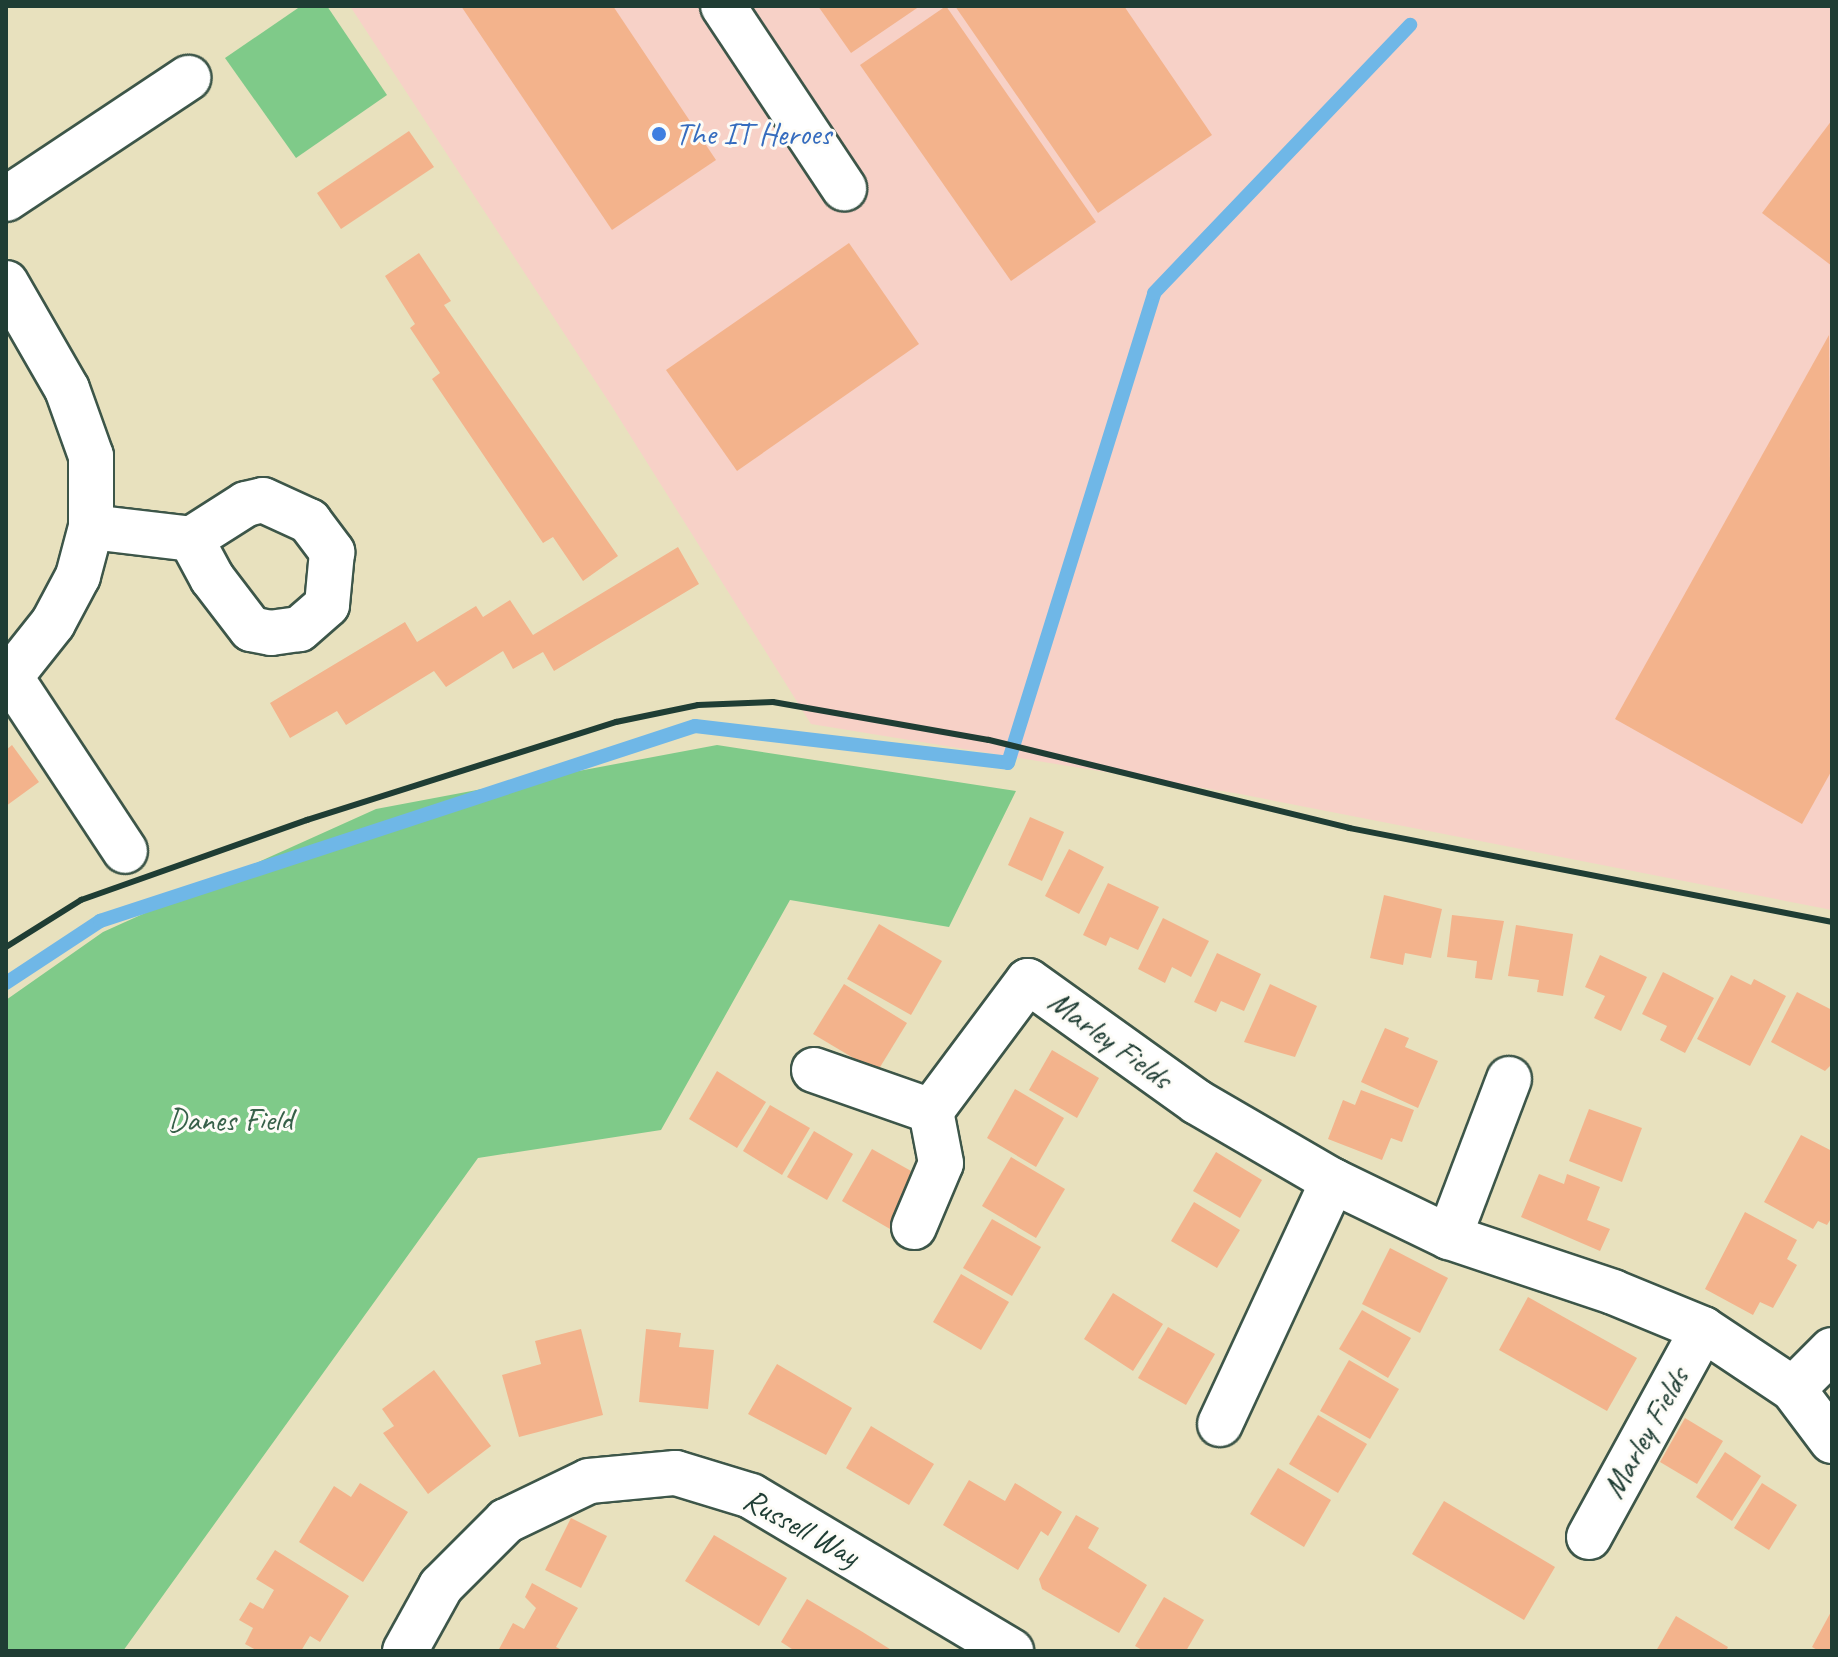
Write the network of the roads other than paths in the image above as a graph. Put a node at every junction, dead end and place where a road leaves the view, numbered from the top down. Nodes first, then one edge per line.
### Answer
1 (723, 6) edge
2 (188, 78) dead end
3 (844, 188) dead end
4 (6, 199) edge
5 (6, 283) edge
6 (91, 527) junction
7 (191, 539) dead end
8 (8, 680) edge
9 (125, 851) dead end
10 (814, 1070) dead end
11 (1509, 1079) dead end
12 (931, 1111) junction
13 (1333, 1181) junction
14 (914, 1227) dead end
15 (1449, 1237) junction
16 (1703, 1329) junction
17 (1832, 1350) edge
18 (1793, 1389) junction
19 (1220, 1424) dead end
20 (1832, 1441) edge
21 (1589, 1537) dead end
22 (405, 1651) edge
23 (1011, 1651) edge

1 - 3 street
2 - 4 street
5 - 6 street
6 - 7 street
6 - 8 street
8 - 9 street
10 - 12 street
11 - 15 street
12 - 13 street, Marley Fields
12 - 14 street
13 - 15 street, Marley Fields
13 - 19 street
15 - 16 street, Marley Fields
16 - 18 street, Marley Fields
16 - 21 street, Marley Fields
17 - 18 street
18 - 20 street, Marley Fields
22 - 23 street, Russell Way

